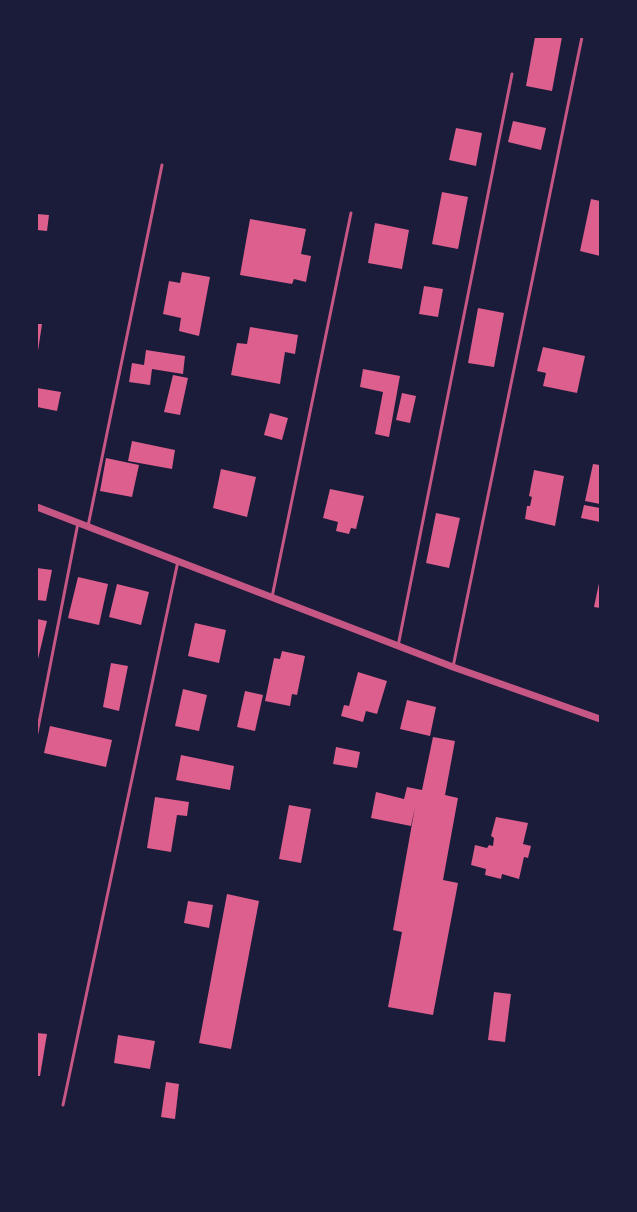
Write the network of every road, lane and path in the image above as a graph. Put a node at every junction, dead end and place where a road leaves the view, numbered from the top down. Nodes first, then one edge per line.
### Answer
1 (582, 37) edge
2 (512, 74) dead end
3 (162, 165) dead end
4 (351, 213) dead end
5 (37, 508) edge
6 (78, 523) junction
7 (88, 527) junction
8 (178, 561) junction
9 (272, 597) junction
10 (398, 646) junction
11 (453, 667) junction
12 (600, 719) edge
13 (37, 732) edge
14 (63, 1105) dead end

1 - 11 lane
2 - 10 lane
3 - 7 lane
4 - 9 lane
5 - 6 street
6 - 7 street
6 - 13 lane
7 - 8 street
8 - 9 street
8 - 14 lane
9 - 10 street
10 - 11 street
11 - 12 street

